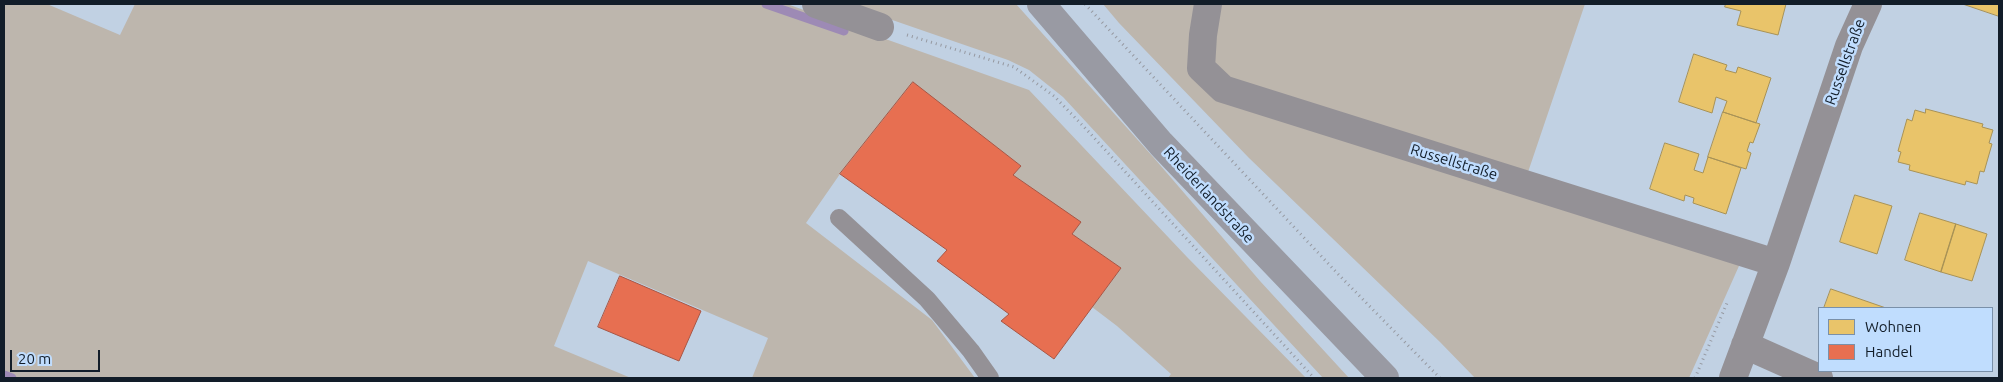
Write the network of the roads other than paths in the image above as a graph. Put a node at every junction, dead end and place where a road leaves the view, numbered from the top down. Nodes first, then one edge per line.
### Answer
1 (816, 4) edge
2 (1041, 4) edge
3 (1208, 4) edge
4 (1868, 4) edge
5 (880, 27) road end
6 (838, 218) dead end
7 (1776, 263) junction
8 (1745, 345) junction
9 (990, 378) edge
10 (1385, 378) edge
11 (1733, 378) edge
12 (1819, 378) edge

1 - 5 street
2 - 10 main road, Rheiderlandstraße
3 - 7 street, Russellstraße
4 - 7 street, Russellstraße
6 - 9 lane
7 - 8 street, Russellstraße
8 - 11 street, Russellstraße
8 - 12 street

